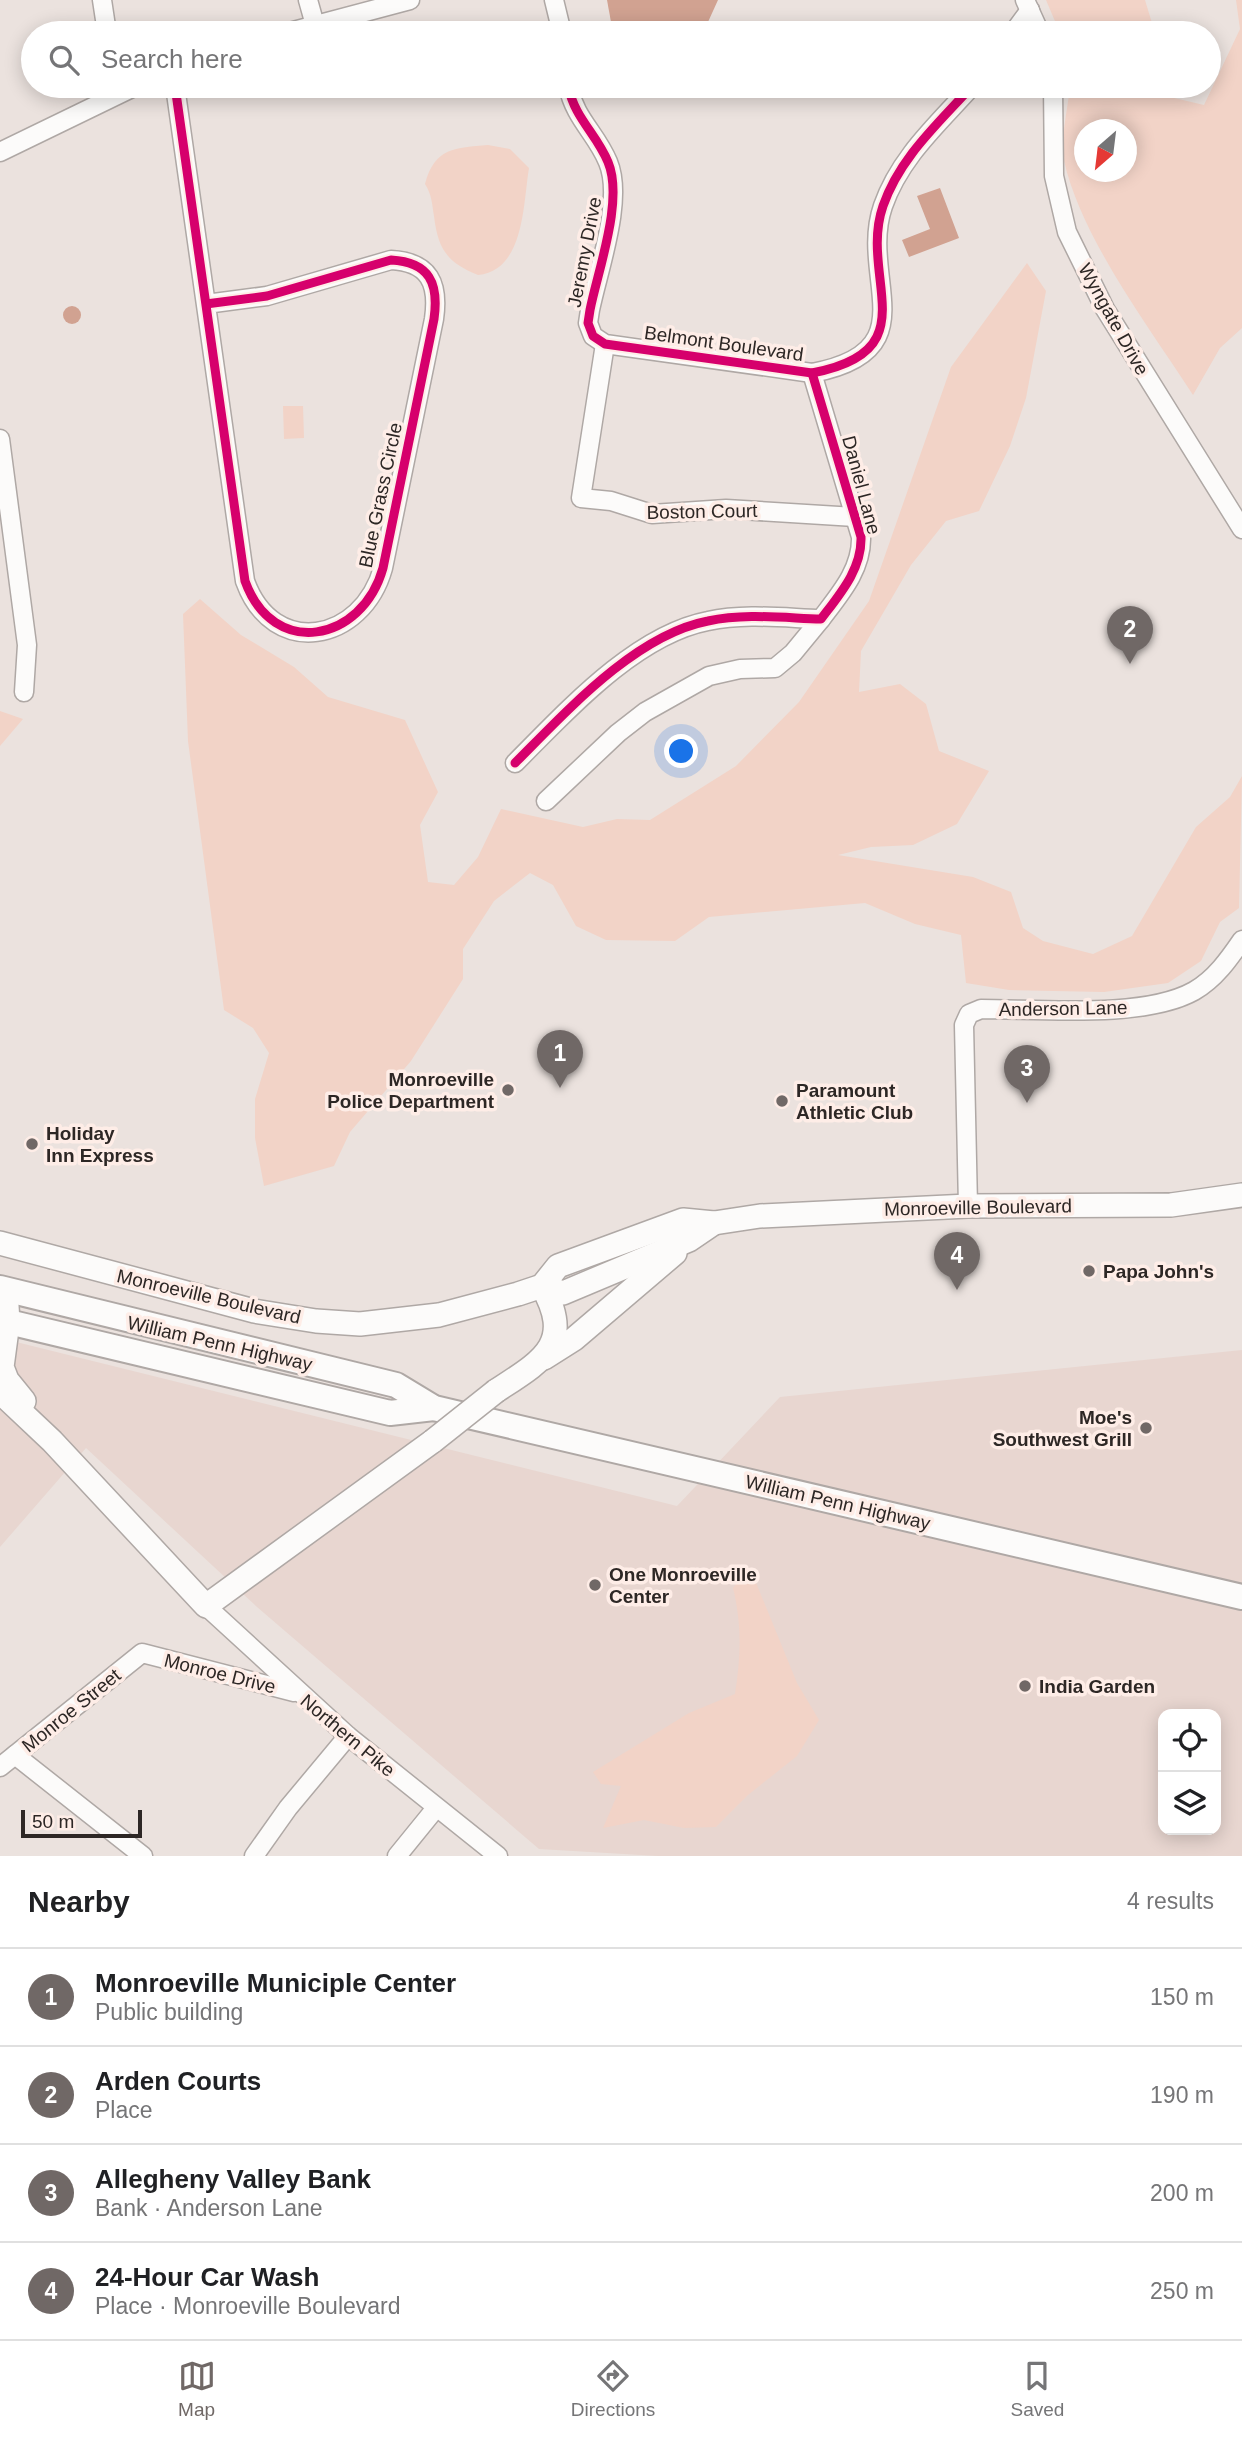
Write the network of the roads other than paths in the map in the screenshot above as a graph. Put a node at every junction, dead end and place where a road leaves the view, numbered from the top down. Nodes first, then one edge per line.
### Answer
1 (102, 0) edge
2 (308, 0) edge
3 (410, 0) edge
4 (554, 0) edge
5 (1027, 5) edge
6 (105, 21) edge
7 (314, 21) edge
8 (330, 21) edge
9 (559, 21) edge
10 (1019, 21) edge
11 (1034, 21) edge
12 (105, 98) edge
13 (177, 98) edge
14 (573, 98) edge
15 (961, 98) edge
16 (1053, 98) edge
17 (0, 152) edge
18 (206, 304) junction
19 (606, 344) junction
20 (812, 373) junction
21 (0, 439) edge
22 (3, 483) edge
23 (855, 517) junction
24 (1242, 529) edge
25 (821, 619) junction
26 (24, 692) dead end
27 (515, 763) dead end
28 (546, 801) dead end
29 (1242, 940) edge
30 (1242, 1195) edge
31 (968, 1206) junction
32 (714, 1223) junction
33 (689, 1240) junction
34 (0, 1243) edge
35 (542, 1286) junction
36 (3, 1305) edge
37 (544, 1358) junction
38 (496, 1391) junction
39 (0, 1392) edge
40 (52, 1441) junction
41 (1242, 1597) edge
42 (206, 1606) junction
43 (142, 1653) joint
44 (298, 1693) junction
45 (348, 1736) junction
46 (15, 1755) junction
47 (0, 1767) edge
48 (436, 1808) junction
49 (144, 1856) edge
50 (254, 1856) edge
51 (397, 1856) edge
52 (498, 1856) edge

1 - 6 street
2 - 7 street
3 - 8 street
4 - 9 street
5 - 10 street
5 - 11 street
12 - 17 street
13 - 18 street, Blue Grass Circle
14 - 19 street, Jeremy Drive
15 - 20 street, Belmont Boulevard
16 - 24 street, Wyngate Drive
18 - 18 street, Blue Grass Circle
19 - 20 street, Belmont Boulevard
19 - 23 street, Boston Court
20 - 23 street, Daniel Lane
21 - 22 street
22 - 26 street
23 - 25 street, Daniel Lane
25 - 27 street
25 - 28 street, Daniel Lane
29 - 31 street, Anderson Lane
30 - 31 main road, Monroeville Boulevard
31 - 32 main road, Monroeville Boulevard
32 - 33 main road, Monroeville Boulevard
32 - 35 main road, Monroeville Boulevard
33 - 35 main road, Monroeville Boulevard
33 - 37 main road
34 - 35 main road, Monroeville Boulevard
35 - 37 main road
35 - 38 main road
36 - 40 main road, Northern Pike
36 - 41 highway, William Penn Highway
37 - 38 main road
38 - 42 main road, bridge
39 - 40 main road, Northern Pike
40 - 42 main road, Northern Pike
42 - 44 street, Northern Pike
43 - 44 street, Monroe Drive
43 - 46 street, Monroe Street
44 - 45 street, Northern Pike
45 - 48 street, Northern Pike
45 - 50 street
46 - 47 street, Monroe Street
46 - 49 street
48 - 51 street
48 - 52 street, Northern Pike

